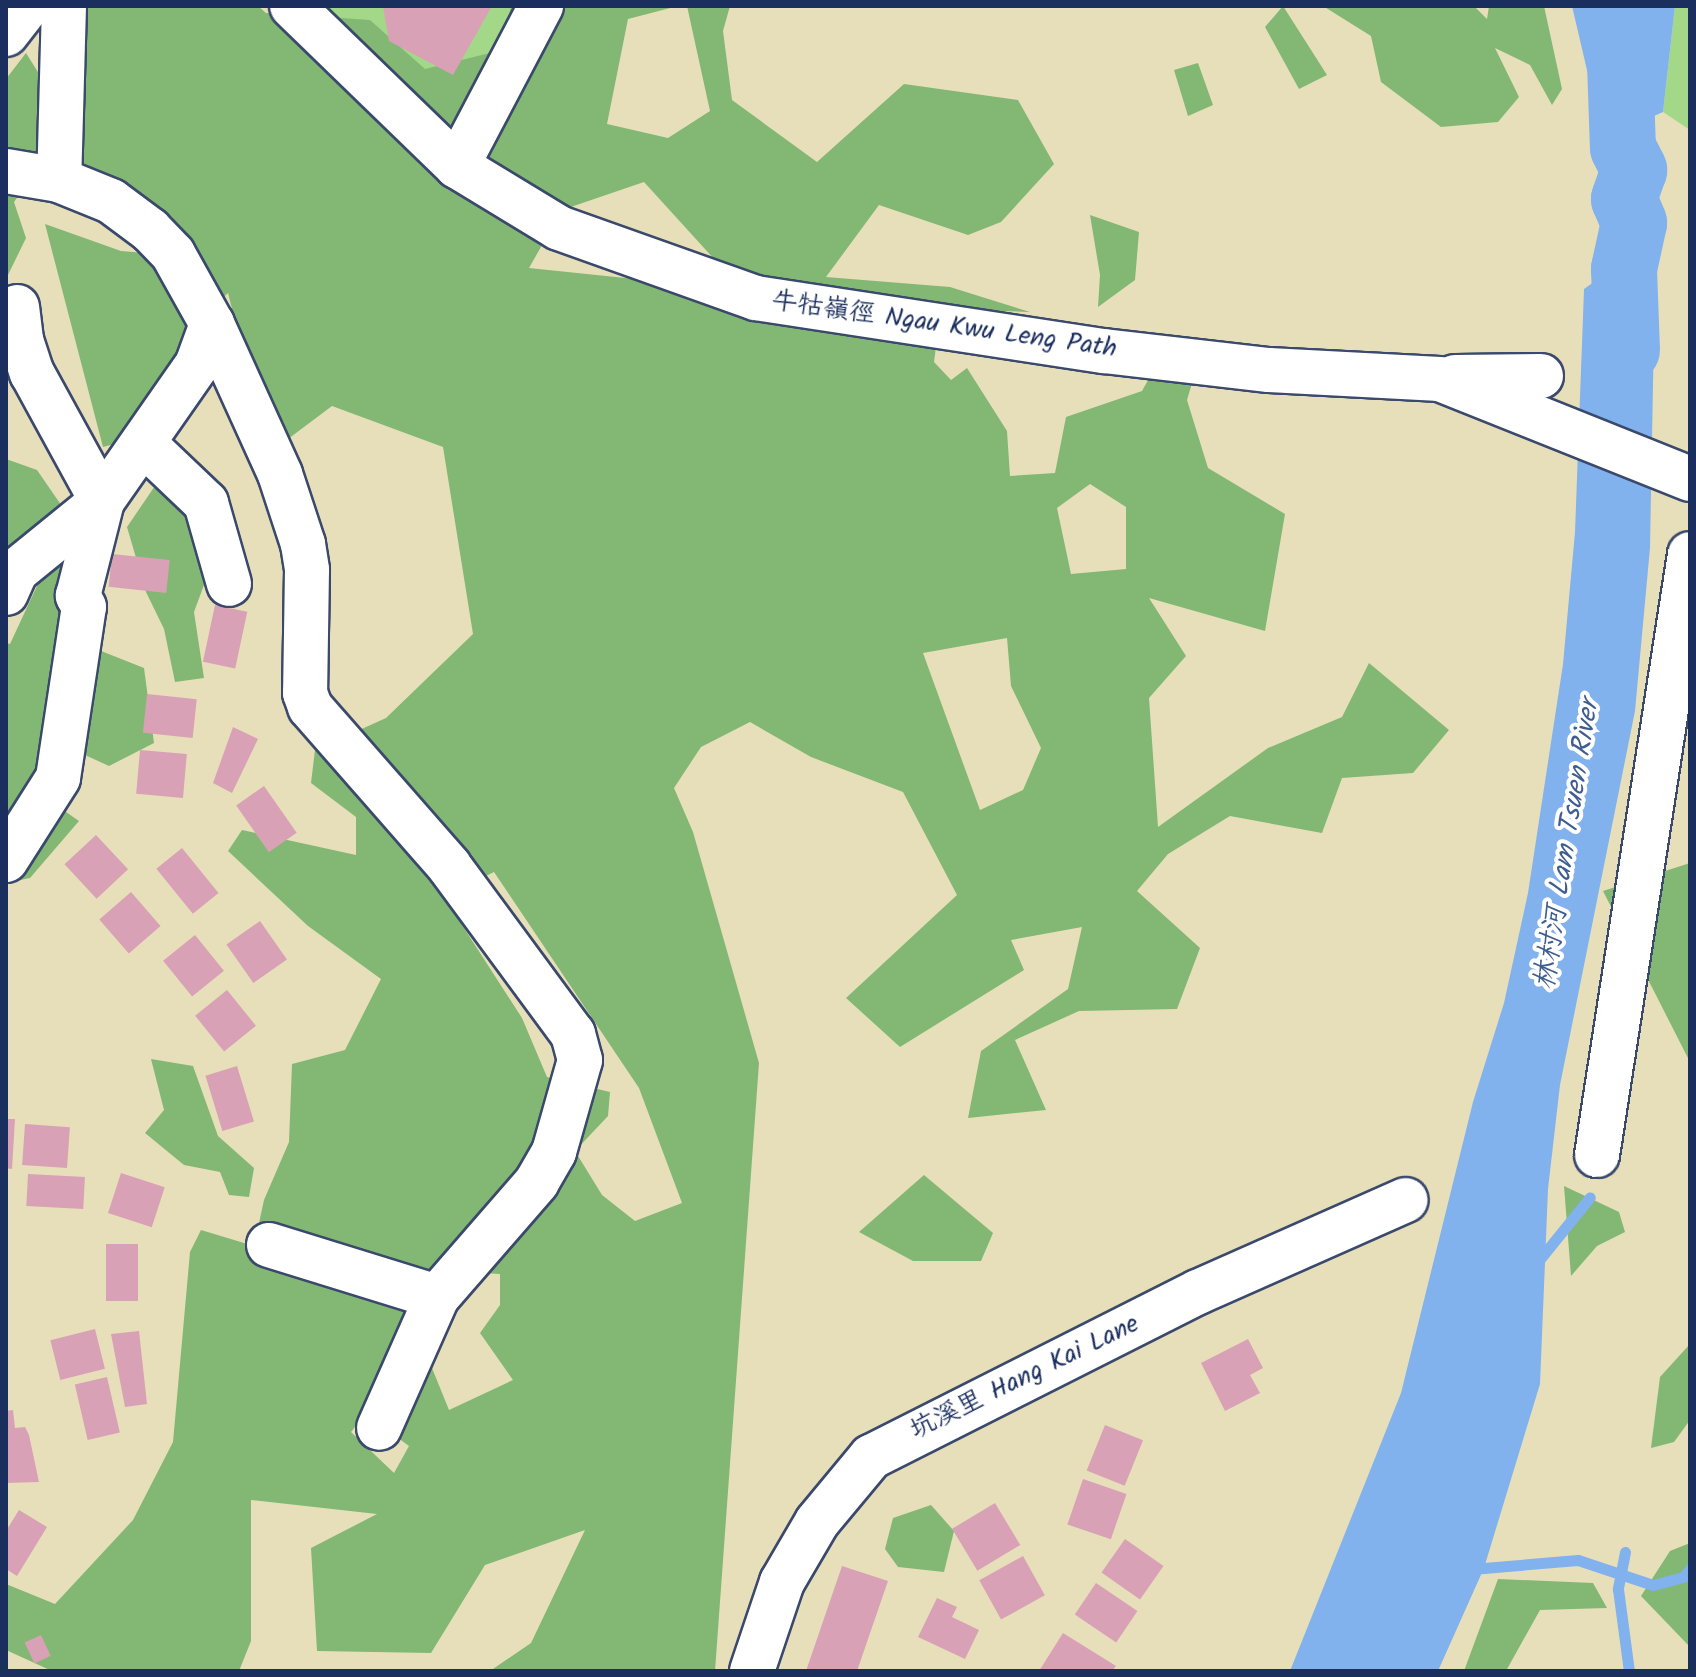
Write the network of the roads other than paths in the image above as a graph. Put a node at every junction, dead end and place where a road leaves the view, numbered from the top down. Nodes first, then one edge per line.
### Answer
1 (28, 6) edge
2 (64, 6) edge
3 (292, 6) edge
4 (541, 6) edge
5 (6, 34) edge
6 (457, 166) junction
7 (6, 171) edge
8 (59, 180) junction
9 (17, 307) dead end
10 (212, 324) junction
11 (1541, 376) dead end
12 (1458, 387) junction
13 (143, 443) junction
14 (1681, 476) edge
15 (102, 501) junction
16 (1690, 554) edge
17 (229, 584) dead end
18 (6, 593) edge
19 (6, 860) edge
20 (1597, 1155) dead end
21 (1406, 1200) dead end
22 (269, 1245) dead end
23 (437, 1297) junction
24 (379, 1428) dead end
25 (752, 1671) edge

1 - 5 street
2 - 8 street
3 - 6 street, 牛牯嶺徑 Ngau Kwu Leng Path
4 - 6 street
6 - 12 street, 牛牯嶺徑 Ngau Kwu Leng Path
7 - 8 street
8 - 10 street
9 - 15 street
10 - 13 street
10 - 23 street
11 - 12 street
12 - 14 street, 牛牯嶺徑 Ngau Kwu Leng Path
13 - 15 street
13 - 17 street
15 - 18 street
15 - 19 street
16 - 20 street
21 - 25 street, 坑溪里 Hang Kai Lane
22 - 23 street
23 - 24 street

